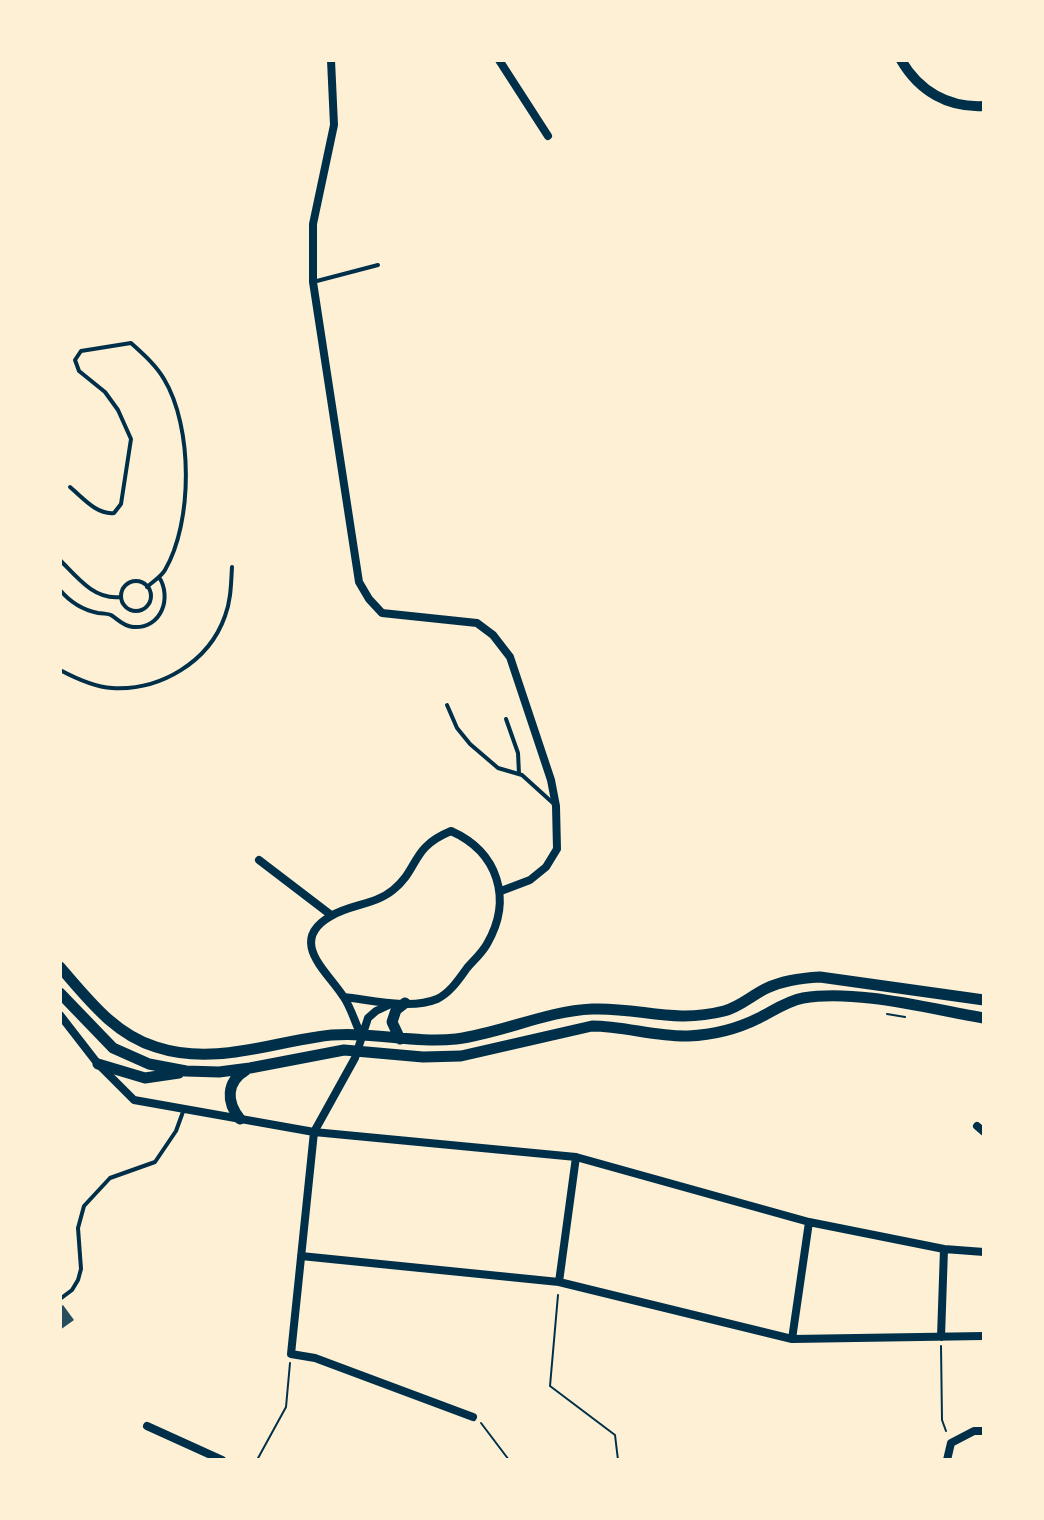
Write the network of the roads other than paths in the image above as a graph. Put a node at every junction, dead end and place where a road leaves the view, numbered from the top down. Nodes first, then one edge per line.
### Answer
1 (331, 60) edge
2 (499, 60) edge
3 (901, 60) edge
4 (984, 106) edge
5 (548, 136) dead end
6 (378, 265) dead end
7 (313, 282) junction
8 (70, 487) dead end
9 (60, 560) edge
10 (232, 567) dead end
11 (159, 577) junction
12 (147, 587) junction
13 (60, 590) edge
14 (121, 597) junction
15 (60, 670) edge
16 (447, 705) dead end
17 (506, 719) dead end
18 (519, 774) junction
19 (556, 806) junction
20 (259, 860) dead end
21 (501, 891) junction
22 (331, 915) junction
23 (60, 967) edge
24 (60, 993) edge
25 (344, 997) junction
26 (984, 1000) edge
27 (405, 1003) junction
28 (60, 1015) edge
29 (984, 1018) edge
30 (361, 1035) junction
31 (400, 1039) junction
32 (356, 1051) junction
33 (98, 1064) junction
34 (250, 1068) junction
35 (186, 1071) junction
36 (184, 1109) junction
37 (240, 1119) junction
38 (314, 1132) junction
39 (576, 1157) junction
40 (809, 1222) junction
41 (944, 1249) junction
42 (984, 1252) edge
43 (301, 1256) junction
44 (559, 1282) junction
45 (60, 1299) edge
46 (984, 1336) edge
47 (941, 1337) junction
48 (792, 1339) junction
49 (473, 1417) road end
50 (147, 1426) dead end
51 (979, 1431) edge
52 (222, 1460) edge
53 (947, 1460) edge

1 - 7 street
2 - 5 street
3 - 4 street
6 - 7 lane
7 - 19 street
8 - 11 lane
9 - 14 lane
10 - 15 lane
11 - 12 lane
11 - 13 lane
12 - 14 lane
12 - 14 lane
16 - 18 lane
17 - 18 lane
18 - 19 lane
19 - 21 street
20 - 22 street
21 - 22 street
21 - 27 street
22 - 25 street
23 - 30 main road
24 - 35 main road
25 - 27 street
25 - 30 street
26 - 31 main road
27 - 30 street
27 - 31 main road
28 - 33 street
29 - 32 main road
30 - 31 main road
30 - 32 street
32 - 34 main road
32 - 38 street
33 - 35 main road
33 - 36 street
34 - 35 main road
34 - 37 main road
36 - 37 street
36 - 45 lane
37 - 38 street
38 - 39 street
38 - 43 street
39 - 40 street
39 - 44 street
40 - 41 street
40 - 48 street
41 - 42 street
41 - 47 street
43 - 44 street
43 - 49 street
44 - 48 street
46 - 47 street
47 - 48 street
50 - 52 street
51 - 53 street

